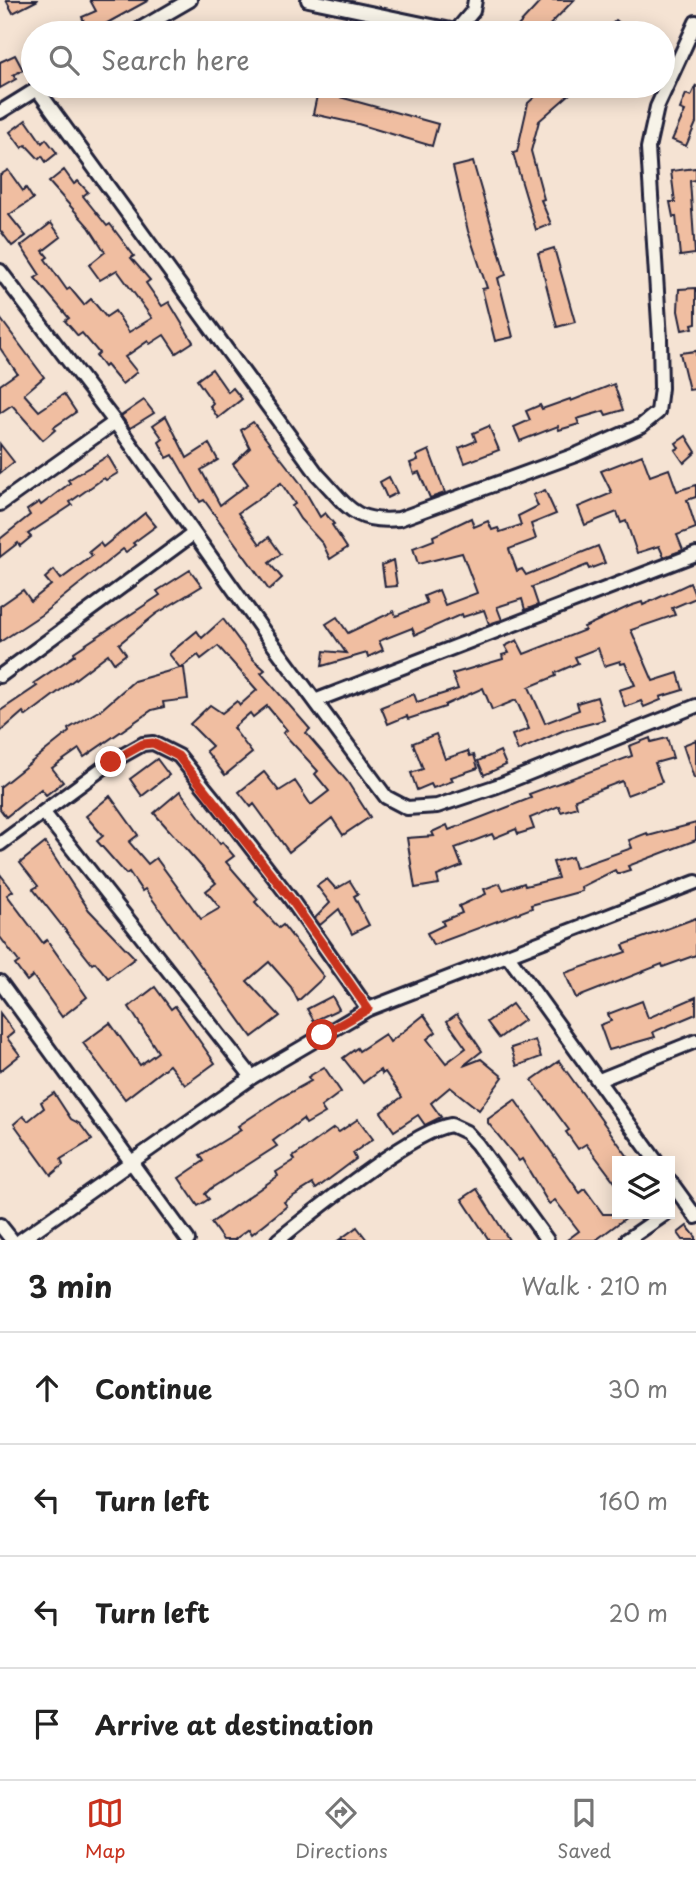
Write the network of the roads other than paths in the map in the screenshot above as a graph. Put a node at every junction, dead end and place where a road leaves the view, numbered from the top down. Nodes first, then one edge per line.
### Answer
1 (190, 0) edge
2 (308, 0) edge
3 (475, 0) edge
4 (154, 21) edge
5 (408, 21) edge
6 (464, 21) edge
7 (696, 22) edge
8 (675, 68) edge
9 (22, 98) edge
10 (47, 98) edge
11 (661, 98) edge
12 (0, 112) edge
13 (0, 271) edge
14 (115, 422) junction
15 (0, 504) edge
16 (193, 534) junction
17 (696, 554) edge
18 (0, 676) edge
19 (317, 701) junction
20 (696, 706) edge
21 (44, 813) junction
22 (0, 845) edge
23 (696, 882) edge
24 (509, 957) junction
25 (0, 982) edge
26 (368, 1009) junction
27 (696, 1041) edge
28 (252, 1077) junction
29 (599, 1080) junction
30 (652, 1156) edge
31 (133, 1163) junction
32 (675, 1188) edge
33 (683, 1200) junction
34 (675, 1206) edge
35 (696, 1217) edge
36 (658, 1219) edge
37 (0, 1226) edge
38 (12, 1240) edge
39 (22, 1240) edge
40 (188, 1240) edge
41 (278, 1240) edge
42 (547, 1240) edge
43 (627, 1240) edge

1 - 4 street
2 - 5 street
3 - 6 street
7 - 8 street
9 - 12 street
10 - 11 street
13 - 14 street
14 - 15 street
14 - 16 street
16 - 18 street
16 - 19 street
17 - 19 street
19 - 20 street
21 - 22 street
21 - 26 street
21 - 28 street
23 - 24 street
24 - 26 street
24 - 29 street
25 - 31 street
26 - 28 street
27 - 29 street
28 - 31 street
29 - 30 street
31 - 39 street
31 - 40 street
32 - 33 street
33 - 34 street
33 - 35 street
36 - 43 street
37 - 38 street
41 - 42 street

